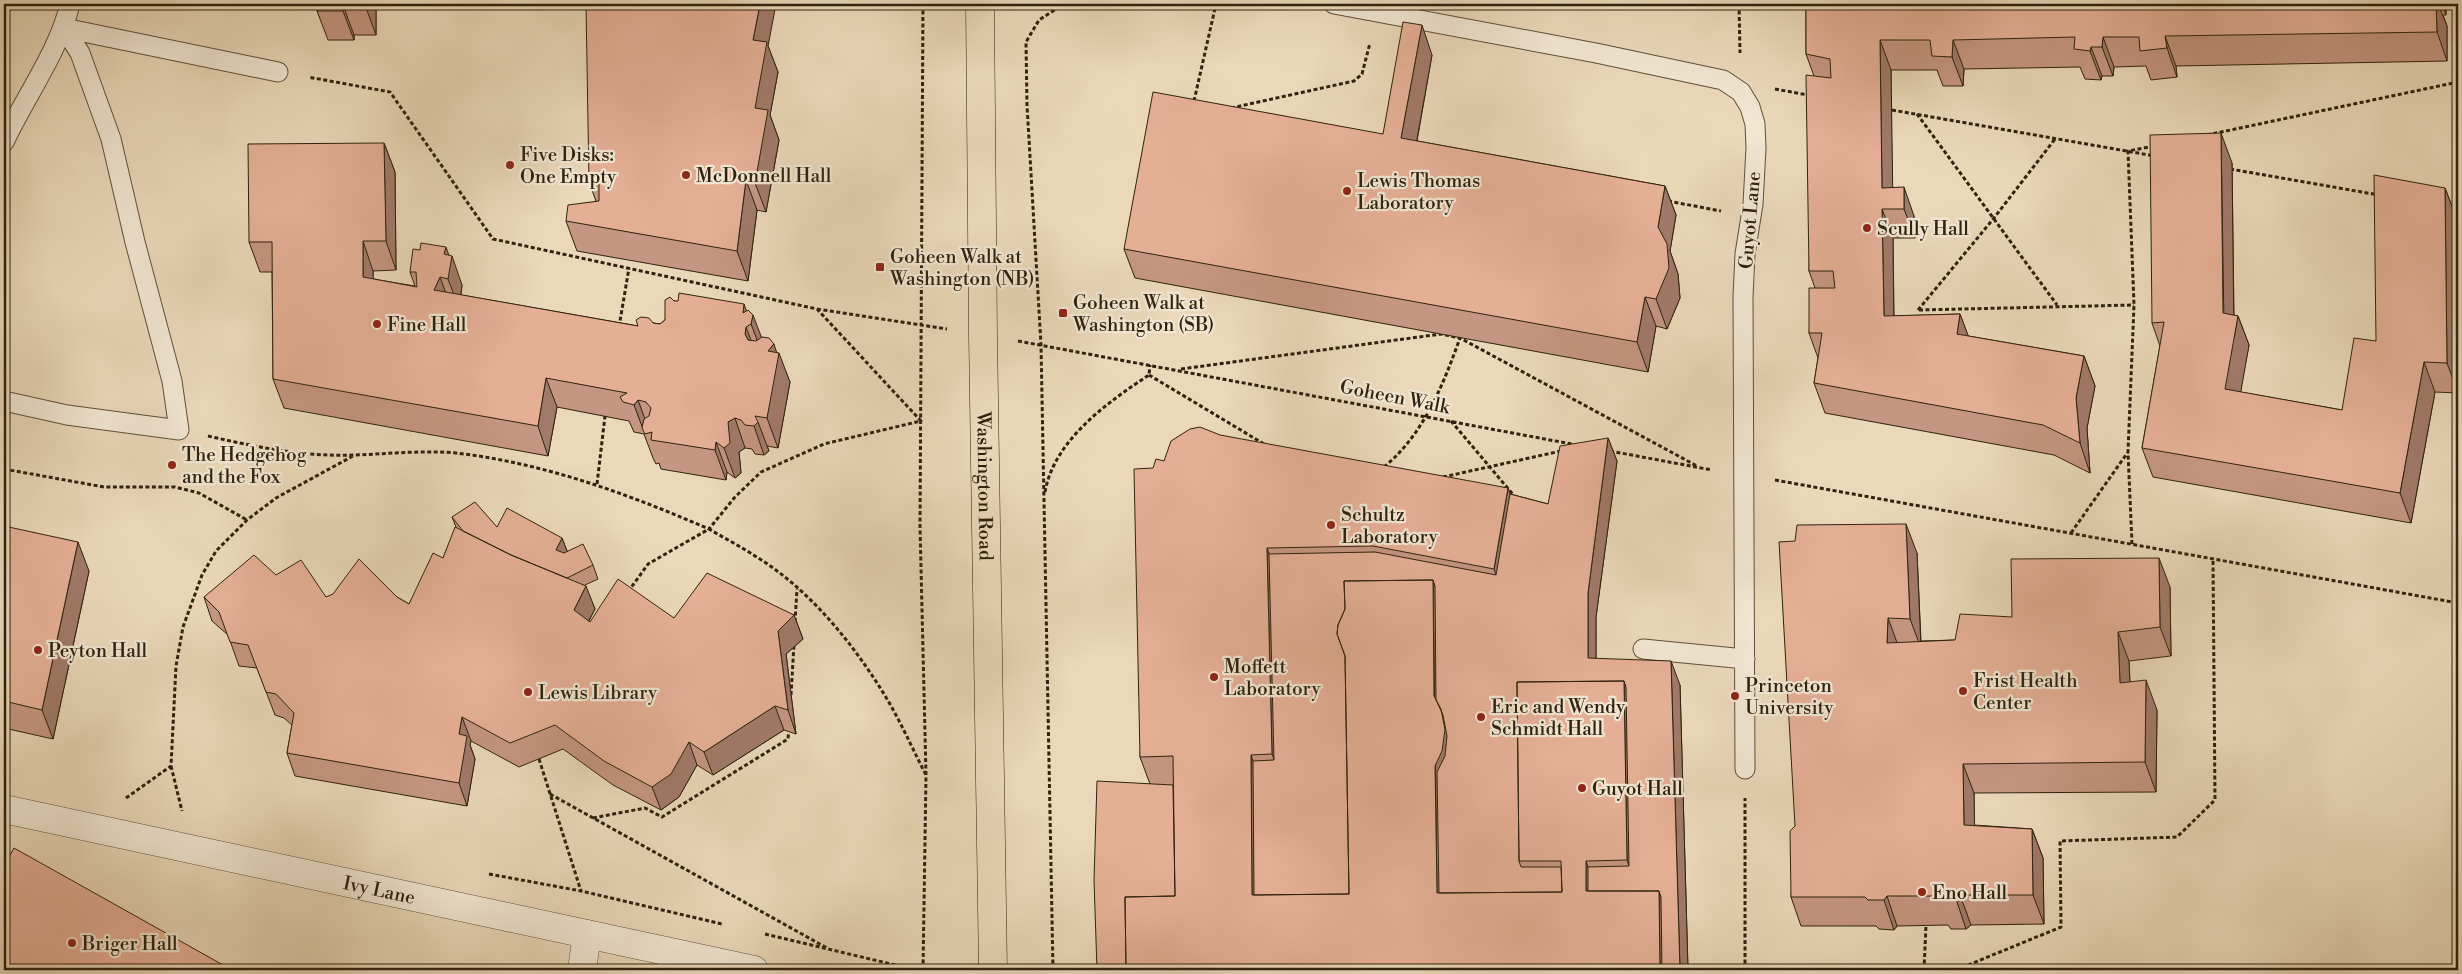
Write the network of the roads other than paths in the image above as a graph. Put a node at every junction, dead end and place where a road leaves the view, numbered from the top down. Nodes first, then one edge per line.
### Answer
1 (70, 4) edge
2 (980, 4) edge
3 (1334, 4) edge
4 (64, 28) junction
5 (278, 72) road end
6 (4, 142) edge
7 (4, 400) edge
8 (1643, 649) dead end
9 (1745, 659) junction
10 (1745, 769) road end
11 (4, 809) edge
12 (587, 934) junction
13 (582, 970) edge
14 (754, 970) edge
15 (993, 970) edge

1 - 4 lane
2 - 15 main road, Washington Road
3 - 9 lane, Guyot Lane
4 - 5 lane
4 - 6 lane
4 - 7 lane
8 - 9 lane
9 - 10 lane, Guyot Lane
11 - 12 street, Ivy Lane
12 - 13 street
12 - 14 street, Ivy Lane

